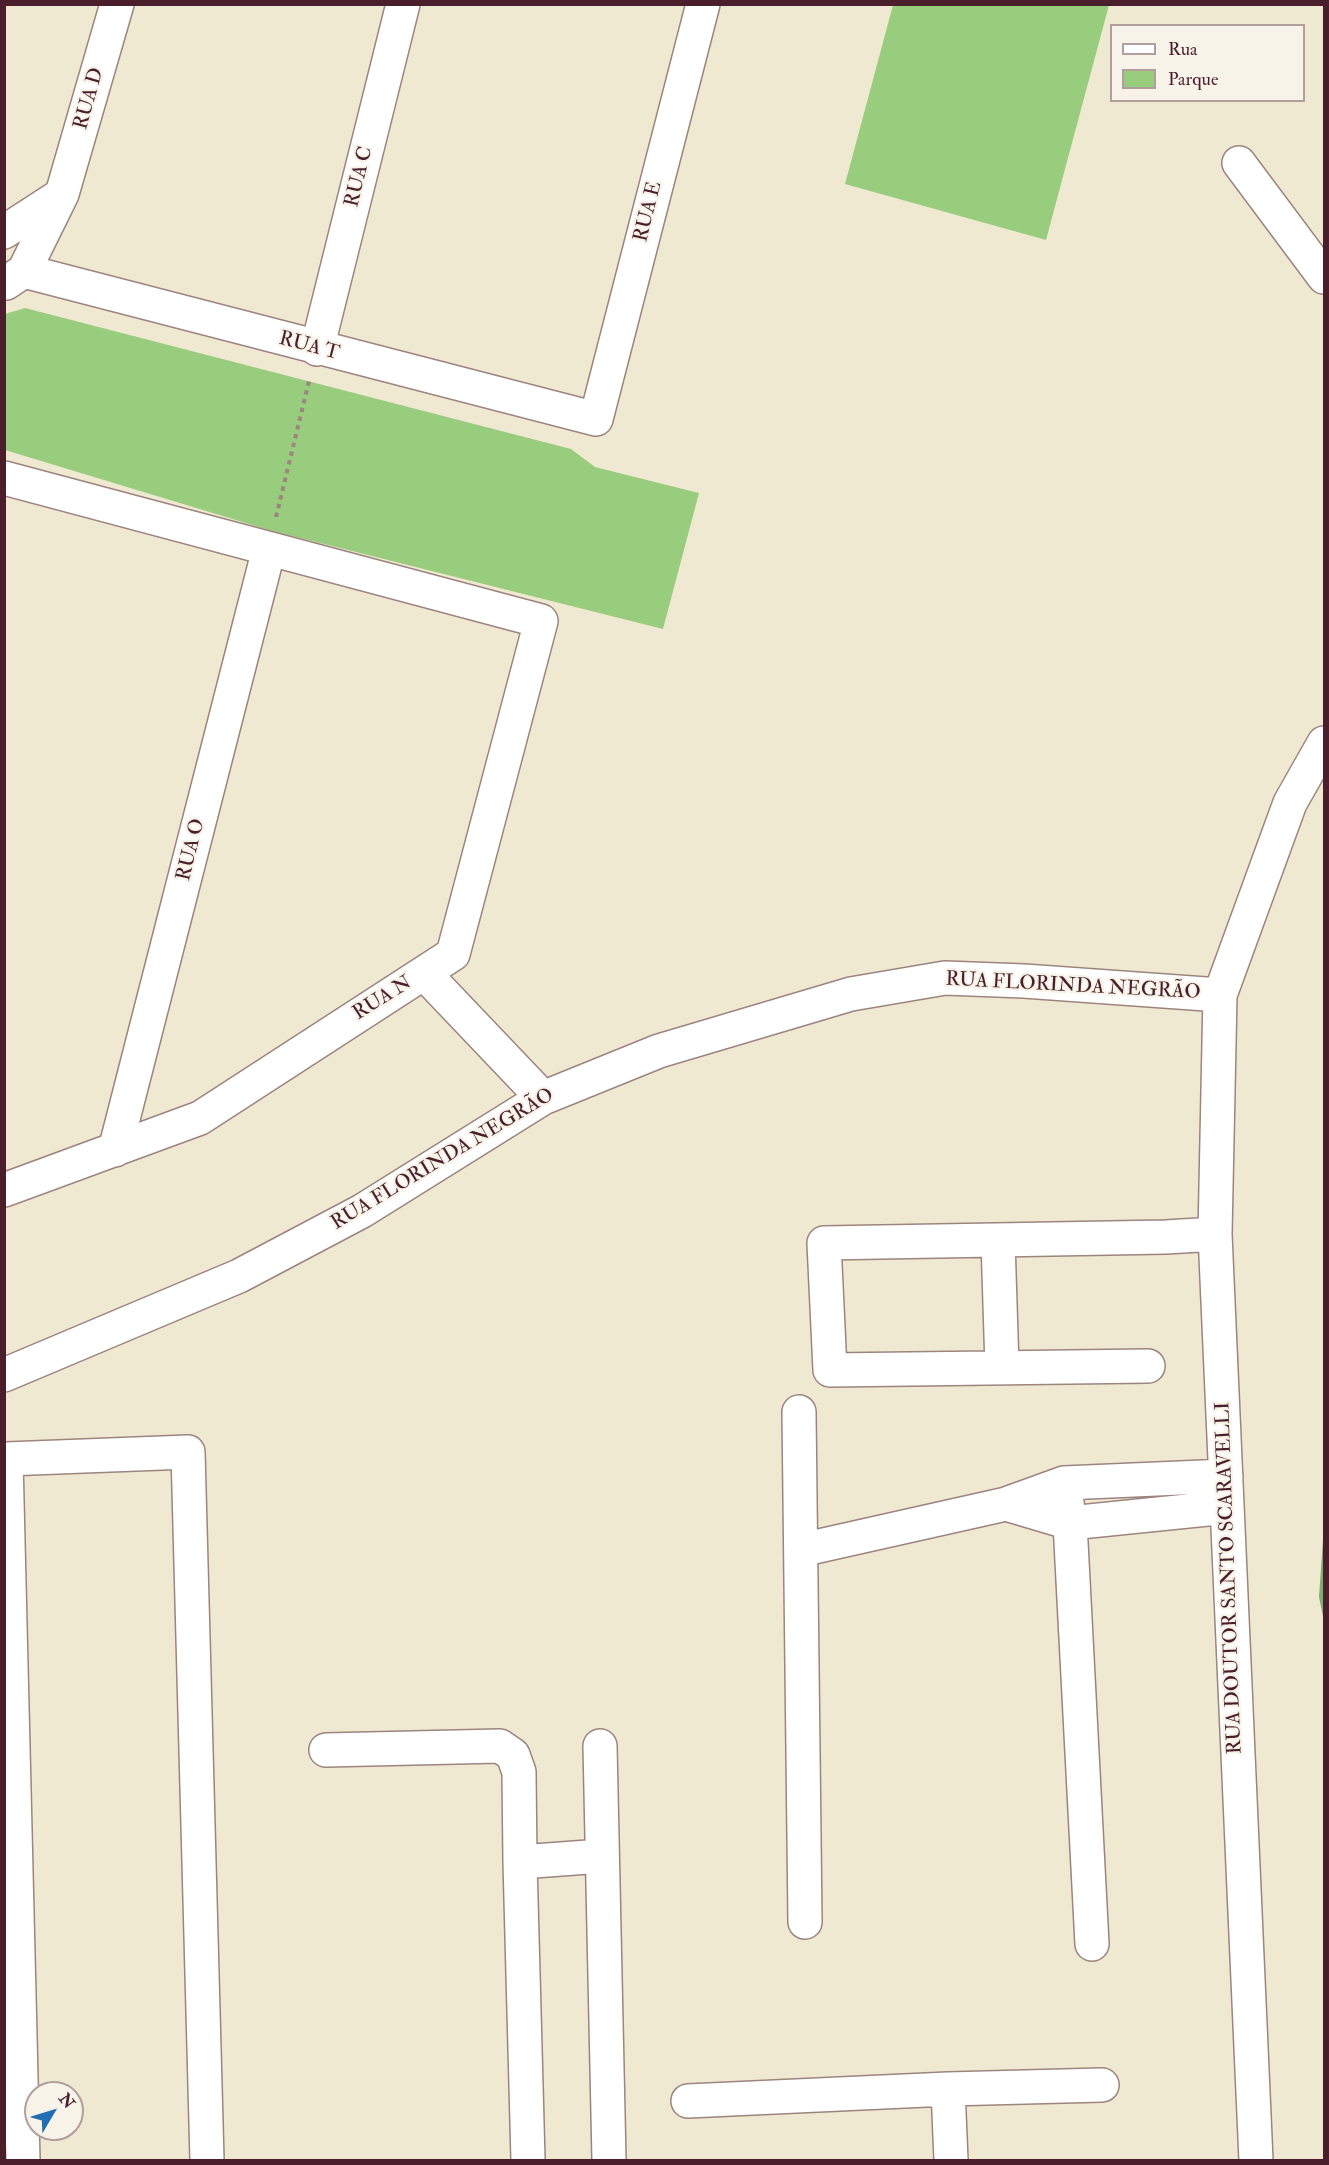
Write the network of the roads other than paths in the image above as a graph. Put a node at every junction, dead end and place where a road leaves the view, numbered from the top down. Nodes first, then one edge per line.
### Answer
1 (117, 4) edge
2 (403, 4) edge
3 (703, 4) edge
4 (1239, 163) dead end
5 (62, 194) junction
6 (4, 232) edge
7 (1324, 277) edge
8 (14, 278) edge
9 (317, 349) junction
10 (596, 419) joint
11 (4, 478) edge
12 (269, 549) junction
13 (1324, 743) edge
14 (424, 973) junction
15 (1220, 995) junction
16 (543, 1098) junction
17 (115, 1150) junction
18 (4, 1190) edge
19 (1215, 1234) junction
20 (998, 1241) junction
21 (1148, 1366) dead end
22 (1002, 1367) junction
23 (4, 1375) edge
24 (799, 1412) dead end
25 (1064, 1483) junction
26 (1227, 1492) junction
27 (1006, 1504) junction
28 (1070, 1523) junction
29 (801, 1550) junction
30 (600, 1746) dead end
31 (326, 1750) dead end
32 (602, 1856) junction
33 (520, 1862) junction
34 (805, 1922) dead end
35 (1092, 1944) dead end
36 (1102, 2085) dead end
37 (948, 2089) junction
38 (688, 2101) dead end
39 (23, 2160) edge
40 (207, 2160) edge
41 (528, 2160) edge
42 (609, 2160) edge
43 (951, 2160) edge
44 (1256, 2160) edge

1 - 5 street, RUA D
2 - 9 street, RUA C
3 - 10 street, RUA E
4 - 7 street
5 - 6 street
5 - 8 street, RUA D
8 - 9 street, RUA T
9 - 10 street, RUA T
11 - 12 street
12 - 14 street, RUA N
12 - 17 street, RUA O
13 - 15 street, RUA DOUTOR SANTO SCARAVELLI
14 - 16 street
14 - 17 street, RUA N
15 - 16 street, RUA FLORINDA NEGRÃO
15 - 19 street, RUA DOUTOR SANTO SCARAVELLI
16 - 23 street, RUA FLORINDA NEGRÃO
17 - 18 street, RUA N
19 - 20 street
19 - 26 street, RUA DOUTOR SANTO SCARAVELLI
20 - 22 street
20 - 22 street
21 - 22 street
24 - 29 street
25 - 26 street
25 - 27 street
25 - 28 street
26 - 28 street
26 - 44 street, RUA DOUTOR SANTO SCARAVELLI
27 - 28 street
27 - 29 street
28 - 35 street
29 - 34 street
30 - 32 street
31 - 33 street
32 - 33 street
32 - 42 street
33 - 41 street
36 - 37 street
37 - 38 street
37 - 43 street
39 - 40 street

